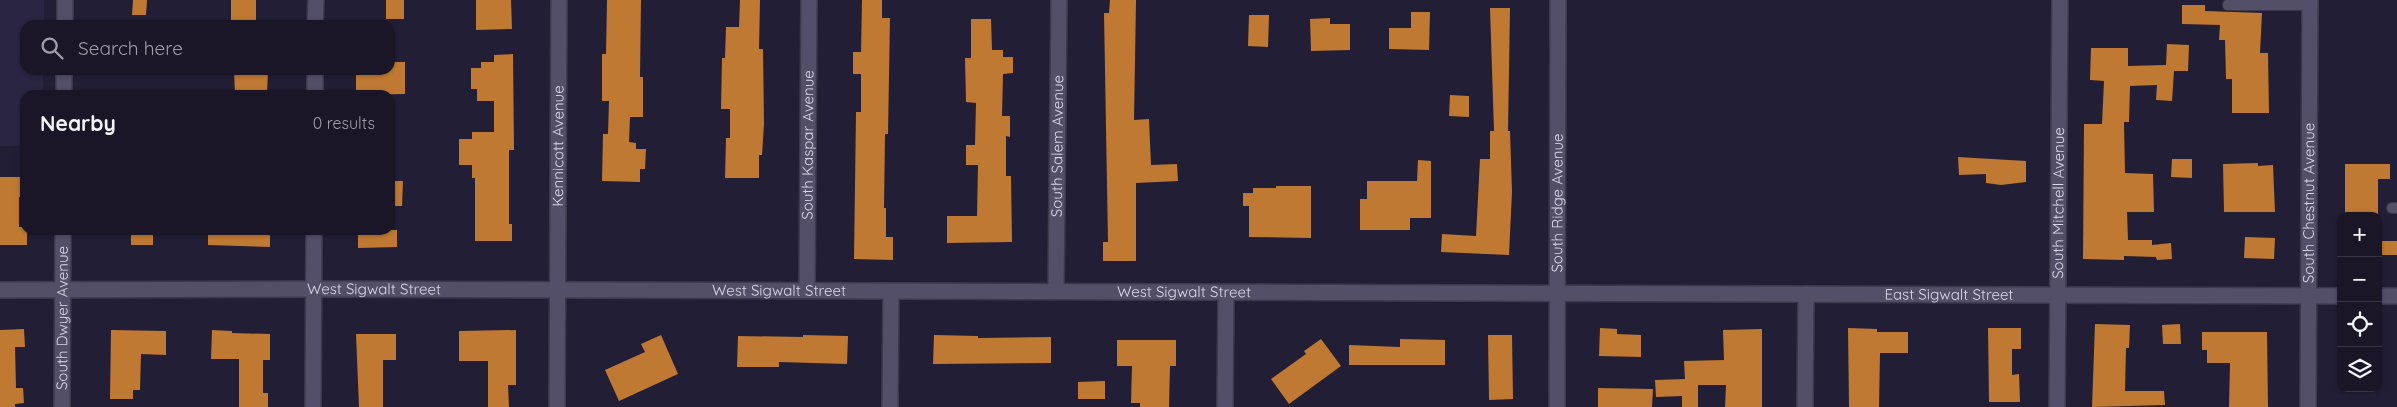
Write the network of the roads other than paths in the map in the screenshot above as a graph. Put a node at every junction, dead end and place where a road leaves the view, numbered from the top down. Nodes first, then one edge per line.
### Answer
1 (65, 0) edge
2 (316, 0) edge
3 (558, 0) edge
4 (809, 0) edge
5 (1059, 0) edge
6 (1558, 0) edge
7 (2060, 0) edge
8 (2310, 2) edge
9 (2228, 5) dead end
10 (65, 20) edge
11 (316, 20) edge
12 (64, 75) edge
13 (315, 75) edge
14 (64, 90) edge
15 (315, 90) edge
16 (63, 235) edge
17 (314, 235) edge
18 (314, 289) junction
19 (0, 290) edge
20 (63, 290) junction
21 (557, 290) junction
22 (807, 290) junction
23 (1056, 291) junction
24 (890, 292) junction
25 (1226, 294) junction
26 (1806, 294) junction
27 (2058, 294) junction
28 (1557, 295) junction
29 (2307, 296) junction
30 (2337, 296) edge
31 (2382, 296) edge
32 (2397, 296) edge
33 (62, 407) edge
34 (313, 407) edge
35 (557, 407) edge
36 (890, 407) edge
37 (1225, 407) edge
38 (1557, 407) edge
39 (1805, 407) edge
40 (2058, 407) edge
41 (2308, 407) edge

1 - 10 street
2 - 11 street
3 - 21 street, Kennicott Avenue
4 - 22 street, South Kaspar Avenue
5 - 23 street, South Salem Avenue
6 - 28 street, South Ridge Avenue
7 - 27 street, South Mitchell Avenue
8 - 9 lane
8 - 29 street, South Chestnut Avenue
12 - 14 street
13 - 15 street
16 - 20 street, South Dwyer Avenue
17 - 18 street
18 - 20 street, West Sigwalt Street
18 - 21 street, West Sigwalt Street
18 - 34 street
19 - 20 street, West Sigwalt Street
20 - 33 street, South Dwyer Avenue
21 - 22 street, West Sigwalt Street
21 - 35 street, Kennicott Avenue
22 - 24 street, West Sigwalt Street
23 - 24 street, West Sigwalt Street
23 - 25 street, West Sigwalt Street
24 - 36 street
25 - 28 street, West Sigwalt Street
25 - 37 street
26 - 27 street, East Sigwalt Street
26 - 28 street, East Sigwalt Street
26 - 39 street
27 - 29 street, East Sigwalt Street
27 - 40 street, South Mitchell Avenue
28 - 38 street, South Ridge Avenue
29 - 30 street, East Sigwalt Street
29 - 41 street, South Chestnut Avenue
31 - 32 street

